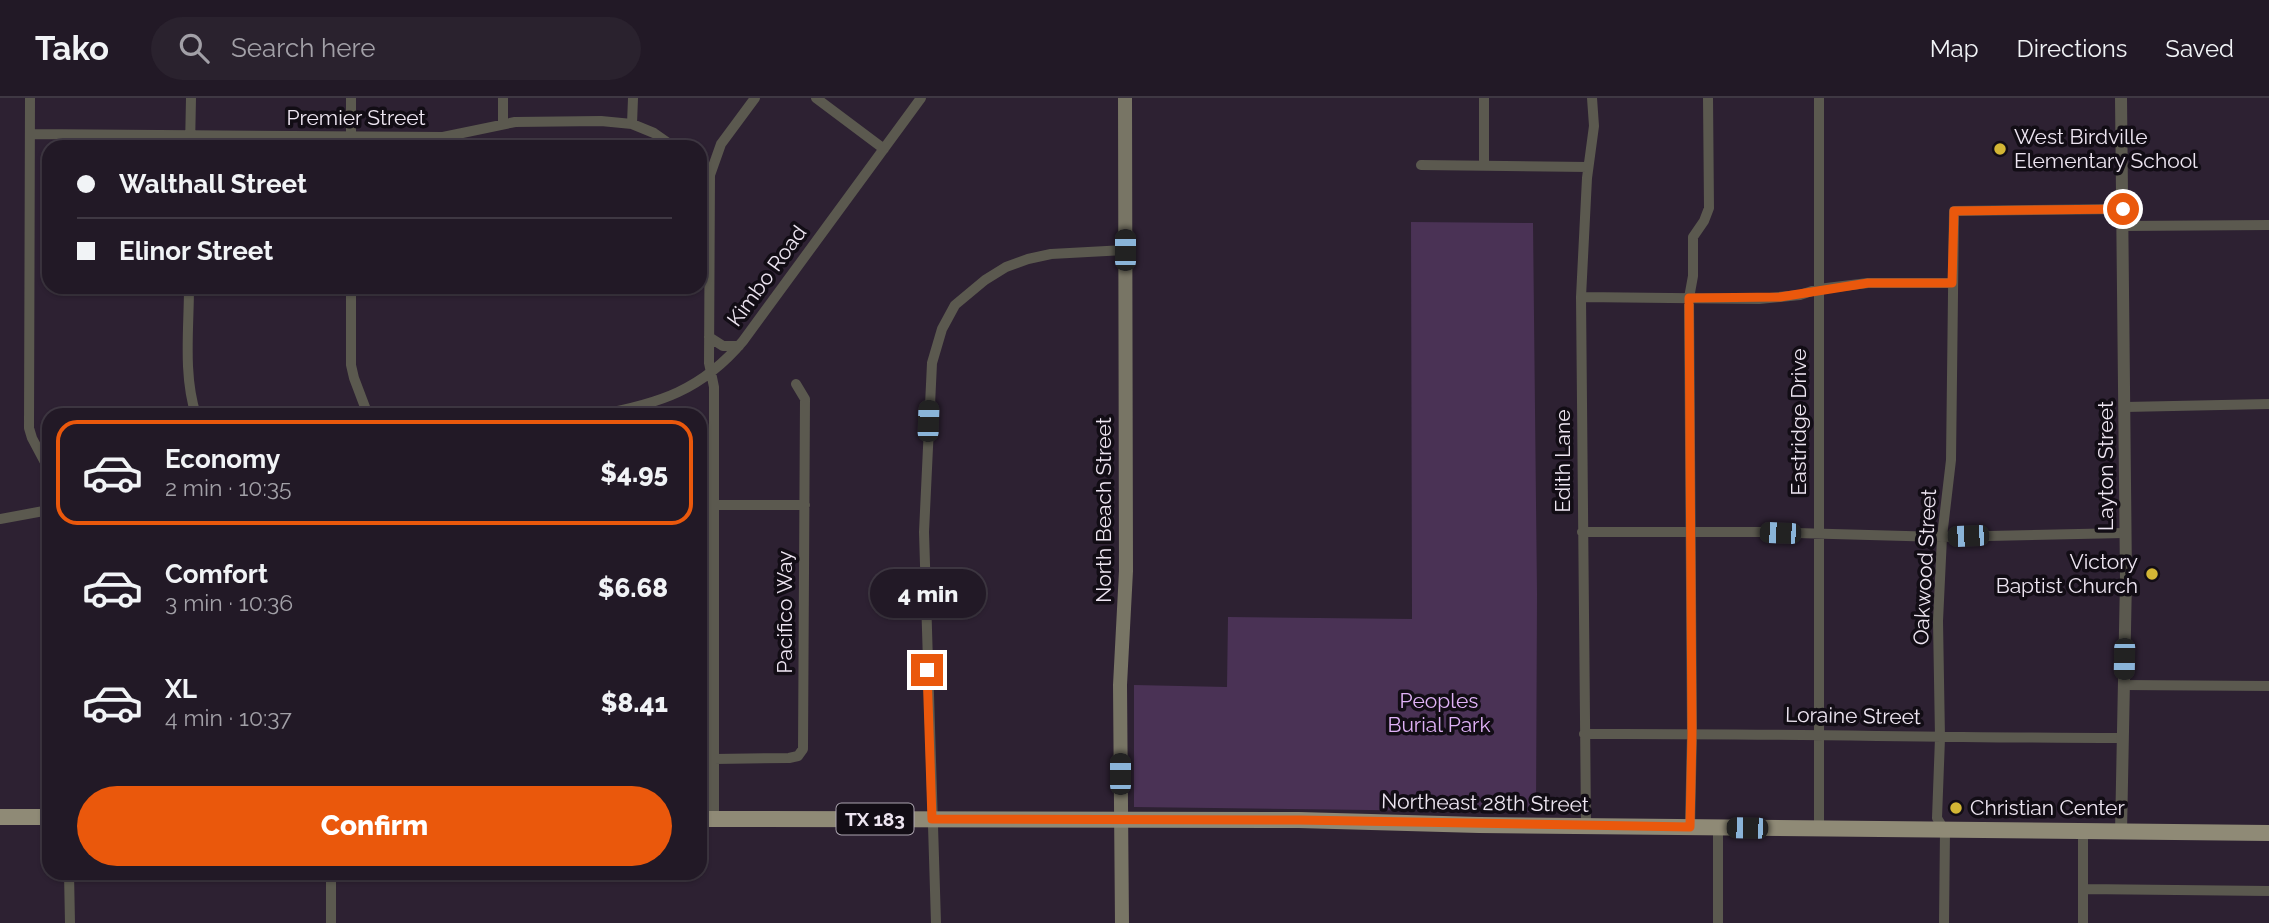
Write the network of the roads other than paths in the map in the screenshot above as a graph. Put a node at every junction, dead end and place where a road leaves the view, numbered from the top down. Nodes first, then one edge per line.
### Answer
1 (30, 98) edge
2 (191, 98) edge
3 (351, 98) edge
4 (503, 98) edge
5 (632, 98) edge
6 (755, 98) edge
7 (816, 98) edge
8 (921, 98) edge
9 (1125, 98) edge
10 (1484, 98) edge
11 (1592, 98) edge
12 (1708, 98) edge
13 (1819, 98) edge
14 (2121, 98) edge
15 (503, 124) junction
16 (632, 124) junction
17 (30, 134) junction
18 (150, 140) edge
19 (190, 140) edge
20 (351, 140) edge
21 (388, 140) edge
22 (663, 140) edge
23 (884, 149) junction
24 (1421, 165) dead end
25 (1484, 165) junction
26 (1588, 167) junction
27 (709, 181) joint
28 (2123, 209) junction
29 (2269, 225) edge
30 (2123, 226) junction
31 (1125, 250) junction
32 (1952, 283) junction
33 (1818, 289) junction
34 (189, 294) edge
35 (351, 294) edge
36 (1581, 297) junction
37 (1689, 298) junction
38 (709, 337) junction
39 (739, 346) junction
40 (711, 373) junction
41 (796, 384) dead end
42 (2269, 404) edge
43 (2124, 407) junction
44 (193, 408) edge
45 (365, 408) edge
46 (626, 408) edge
47 (42, 457) edge
48 (713, 505) junction
49 (805, 505) junction
50 (42, 511) edge
51 (0, 520) edge
52 (1582, 532) junction
53 (1690, 532) junction
54 (2125, 533) junction
55 (1819, 534) junction
56 (1942, 537) junction
57 (2123, 685) junction
58 (2269, 686) edge
59 (1692, 733) junction
60 (1584, 734) junction
61 (1818, 734) junction
62 (1940, 738) junction
63 (2121, 738) junction
64 (714, 759) junction
65 (0, 817) edge
66 (42, 817) edge
67 (707, 819) edge
68 (932, 819) junction
69 (1120, 820) junction
70 (1586, 825) junction
71 (1690, 827) junction
72 (1718, 828) junction
73 (1819, 829) junction
74 (1945, 831) junction
75 (2083, 832) junction
76 (2121, 833) junction
77 (2269, 834) edge
78 (69, 880) edge
79 (331, 880) edge
80 (2083, 889) junction
81 (2269, 891) edge
82 (70, 923) edge
83 (331, 923) edge
84 (936, 923) edge
85 (1122, 923) edge
86 (1718, 923) edge
87 (1944, 923) edge
88 (2083, 923) edge

1 - 17 street
2 - 19 street
3 - 20 street
4 - 15 street
5 - 16 street
6 - 27 street
7 - 23 street
8 - 23 street, Kimbo Road
9 - 31 main road, North Beach Street
10 - 25 street
11 - 26 street, Edith Lane
12 - 37 street
13 - 33 street, Eastridge Drive
14 - 28 street, Layton Street
15 - 16 street, Premier Street
15 - 21 street, Premier Street
16 - 22 street, Premier Street
17 - 18 street, Premier Street
17 - 47 street
23 - 39 street, Kimbo Road
24 - 25 street
25 - 26 street
26 - 36 street, Edith Lane
27 - 38 street
28 - 30 street, Layton Street
28 - 32 street, Oakwood Street
29 - 30 street
30 - 43 street, Layton Street
31 - 68 street
31 - 69 main road, North Beach Street
32 - 33 street
32 - 56 street, Oakwood Street
33 - 37 street
33 - 55 street, Eastridge Drive
34 - 44 street
35 - 45 street
36 - 37 street
36 - 52 street, Edith Lane
37 - 53 street
38 - 39 street
38 - 40 street
39 - 40 street, Kimbo Road
40 - 46 street, Kimbo Road
40 - 48 street
41 - 49 street, Pacifico Way
42 - 43 street
43 - 54 street, Layton Street
48 - 49 street
48 - 64 street
49 - 64 street, Pacifico Way
50 - 51 street
52 - 53 street
52 - 60 street, Edith Lane
53 - 55 street
53 - 59 street
54 - 56 street
54 - 57 street, Layton Street
55 - 56 street
55 - 61 street, Eastridge Drive
56 - 62 street, Oakwood Street
57 - 58 street
57 - 63 street, Layton Street
59 - 60 street, Loraine Street
59 - 61 street, Loraine Street
59 - 71 street
60 - 70 street, Edith Lane
61 - 62 street, Loraine Street
61 - 73 street, Eastridge Drive
62 - 63 street, Loraine Street
62 - 74 street, Oakwood Street
63 - 76 street, Layton Street
64 - 67 street
65 - 66 main road
67 - 68 main road, Northeast 28th Street / TX 183
68 - 69 main road, Northeast 28th Street / TX 183
68 - 84 street
69 - 70 main road, Northeast 28th Street / TX 183
69 - 85 main road, North Beach Street
70 - 71 main road, Northeast 28th Street / TX 183
71 - 72 main road, Northeast 28th Street / TX 183
72 - 73 main road, Northeast 28th Street / TX 183
72 - 86 street
73 - 74 main road, Northeast 28th Street / TX 183
74 - 75 main road, Northeast 28th Street / TX 183
74 - 87 street, Oakwood Street
75 - 76 main road, Northeast 28th Street / TX 183
75 - 80 street
76 - 77 main road, Northeast 28th Street / TX 183
78 - 82 street
79 - 83 street
80 - 81 street
80 - 88 street

